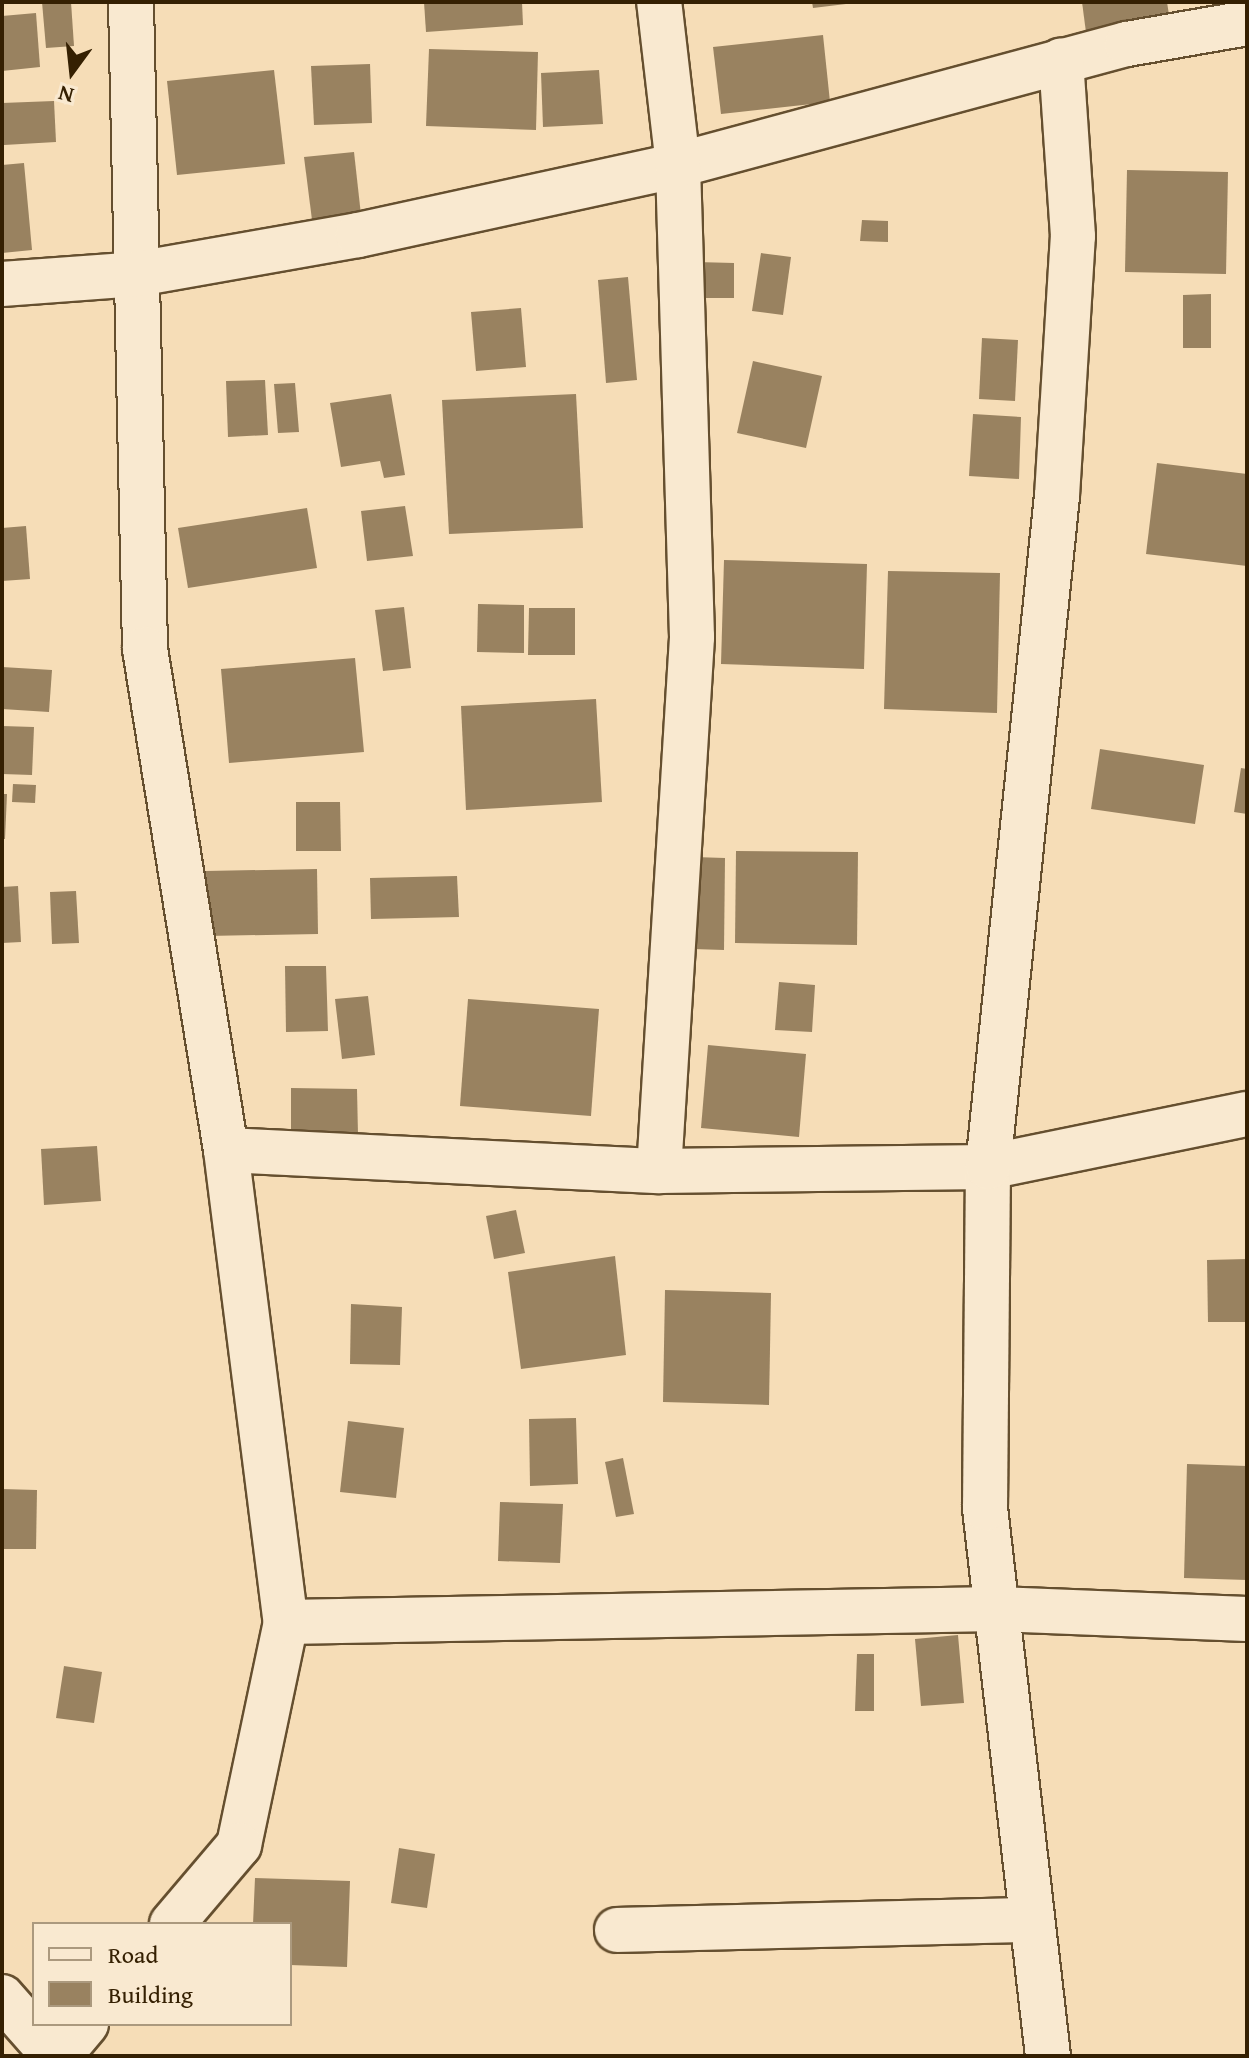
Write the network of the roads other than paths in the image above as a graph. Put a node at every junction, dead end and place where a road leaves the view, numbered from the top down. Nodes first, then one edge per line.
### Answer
1 (131, 2) edge
2 (659, 2) edge
3 (1247, 23) edge
4 (1061, 60) junction
5 (678, 165) junction
6 (137, 274) junction
7 (2, 284) edge
8 (1247, 1114) edge
9 (226, 1150) junction
10 (988, 1167) junction
11 (659, 1171) junction
12 (997, 1609) junction
13 (1247, 1619) edge
14 (286, 1622) junction
15 (1032, 1920) junction
16 (174, 1922) edge
17 (617, 1930) dead end
18 (2, 1997) edge
19 (84, 2026) edge
20 (56, 2056) edge
21 (1048, 2056) edge

1 - 6 street
2 - 5 street
3 - 4 street
4 - 5 street
4 - 10 street
5 - 6 street
5 - 11 street
6 - 7 street
6 - 9 street
8 - 10 street
9 - 11 street
9 - 14 street
10 - 11 street
10 - 12 street
12 - 13 street
12 - 14 street
12 - 15 street
14 - 16 street
15 - 17 street
15 - 21 street
18 - 20 street
19 - 20 street

